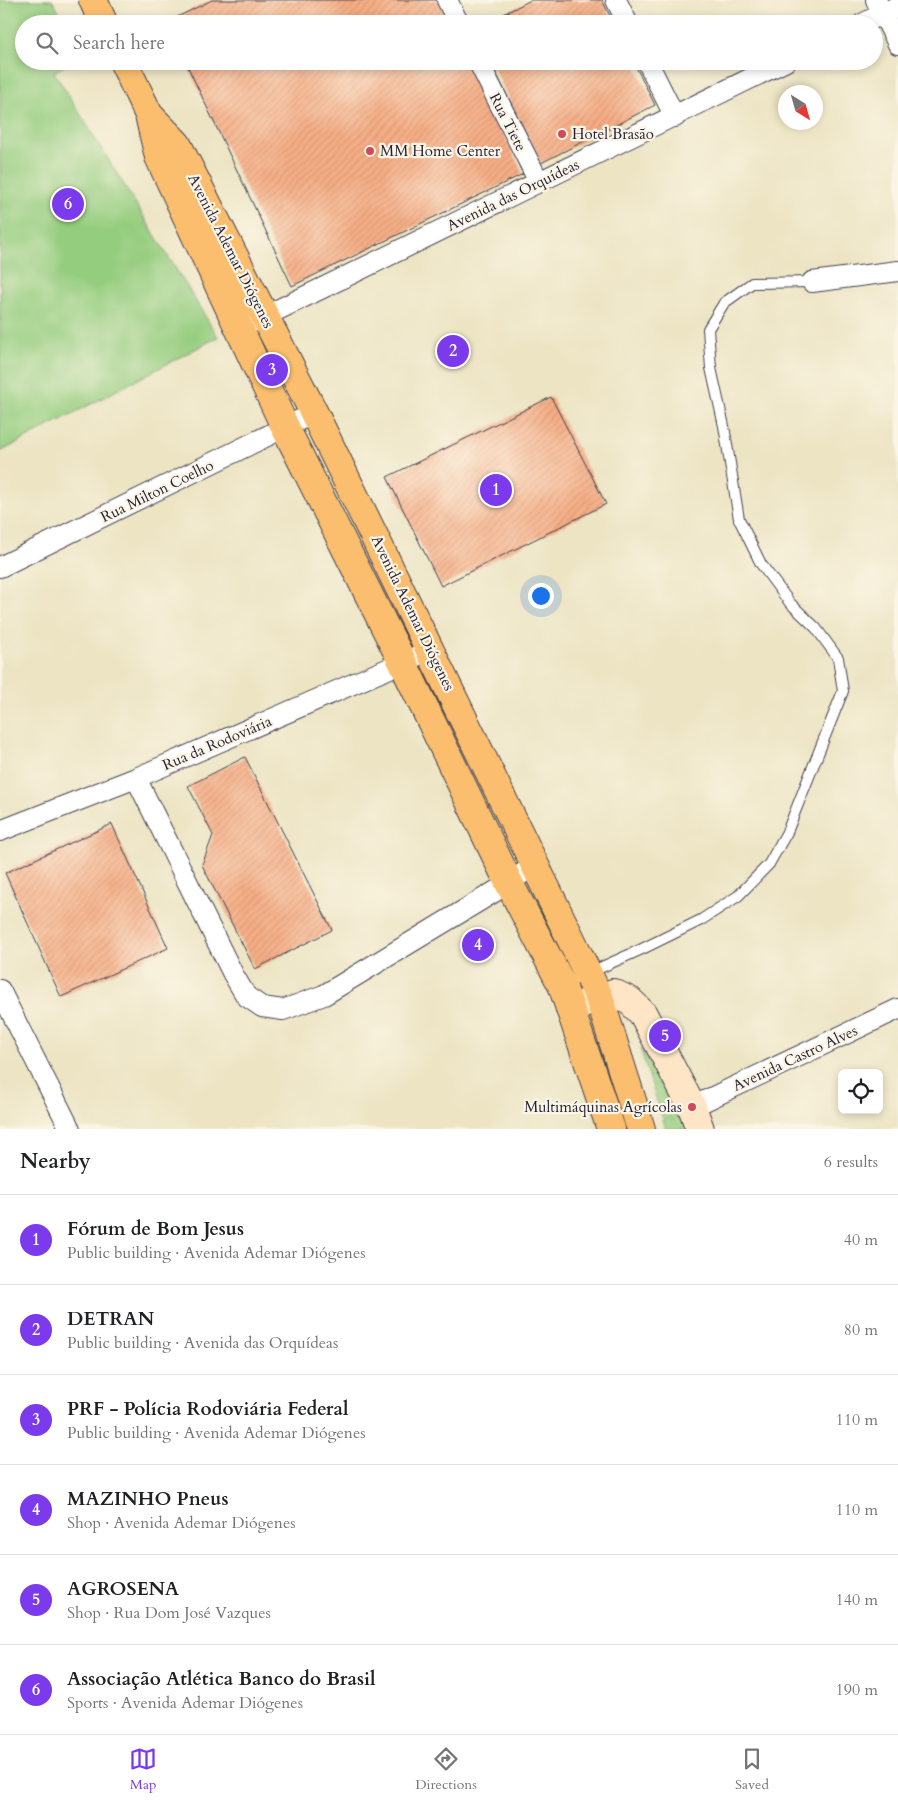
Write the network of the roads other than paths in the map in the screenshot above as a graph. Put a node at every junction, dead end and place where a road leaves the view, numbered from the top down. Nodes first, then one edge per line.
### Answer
1 (93, 0) edge
2 (447, 0) edge
3 (616, 0) edge
4 (886, 6) edge
5 (100, 15) edge
6 (454, 15) edge
7 (624, 15) edge
8 (874, 15) edge
9 (898, 44) edge
10 (126, 70) edge
11 (483, 70) edge
12 (651, 70) edge
13 (768, 70) edge
14 (149, 115) junction
15 (675, 117) junction
16 (539, 182) junction
17 (898, 271) edge
18 (812, 282) joint
19 (264, 316) junction
20 (241, 330) junction
21 (314, 414) junction
22 (286, 429) junction
23 (0, 567) edge
24 (431, 650) junction
25 (403, 663) junction
26 (136, 778) junction
27 (0, 831) edge
28 (534, 865) junction
29 (509, 883) junction
30 (593, 986) junction
31 (0, 990) edge
32 (566, 997) junction
33 (898, 1009) edge
34 (696, 1118) edge
35 (70, 1129) edge
36 (611, 1129) edge
37 (641, 1129) edge

1 - 5 highway
2 - 6 street
3 - 7 street
4 - 8 street
4 - 9 street
10 - 14 highway, Avenida Ademar Diógenes
11 - 16 street, Rua Tiete
12 - 15 street
13 - 15 street, Avenida das Orquídeas
14 - 19 highway, Avenida Ademar Diógenes
14 - 20 highway, Avenida Ademar Diógenes
15 - 16 street, Avenida das Orquídeas
16 - 19 street, Avenida das Orquídeas
17 - 18 street
18 - 30 lane
19 - 20 street, Avenida das Orquídeas
19 - 21 highway, Avenida Ademar Diógenes
20 - 22 highway, Avenida Ademar Diógenes
21 - 22 street, Rua Milton Coelho
21 - 24 highway, Avenida Ademar Diógenes
22 - 23 street, Rua Milton Coelho
22 - 25 highway, Avenida Ademar Diógenes
24 - 25 street, Rua da Rodoviária
24 - 28 highway, Avenida Ademar Diógenes
25 - 26 street, Rua da Rodoviária
25 - 29 highway, Avenida Ademar Diógenes
26 - 27 street, Rua da Rodoviária
26 - 29 street
28 - 29 street
28 - 30 highway, Avenida Ademar Diógenes
29 - 32 highway, Avenida Ademar Diógenes
30 - 32 street
30 - 34 street
30 - 37 highway, Avenida Ademar Diógenes
31 - 35 street
32 - 36 highway, Avenida Ademar Diógenes
33 - 34 street, Avenida Castro Alves

